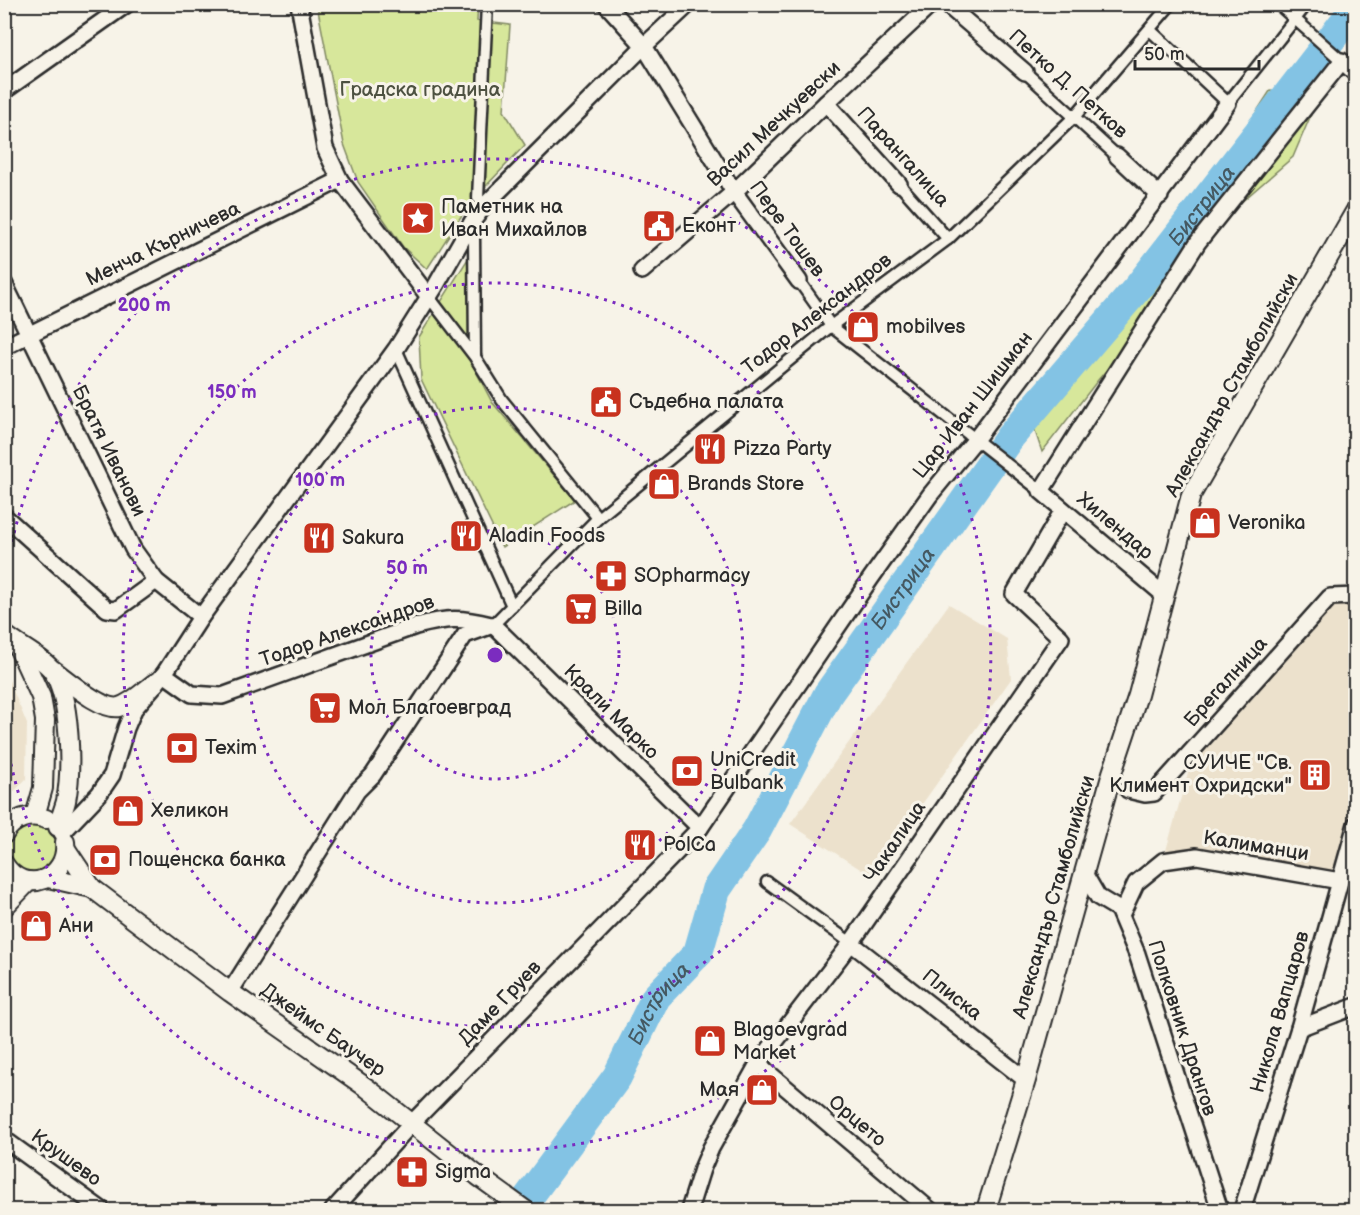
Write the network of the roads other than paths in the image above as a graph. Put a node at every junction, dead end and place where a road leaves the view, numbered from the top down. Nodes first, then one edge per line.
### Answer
1 (127, 4) edge
2 (299, 4) edge
3 (487, 4) edge
4 (606, 4) edge
5 (689, 4) edge
6 (932, 4) edge
7 (946, 4) edge
8 (1171, 4) edge
9 (1278, 4) edge
10 (1307, 4) edge
11 (1296, 20) junction
12 (1150, 30) junction
13 (644, 46) junction
14 (1342, 61) junction
15 (1024, 72) joint
16 (1356, 74) edge
17 (4, 91) edge
18 (826, 103) junction
19 (1228, 103) junction
20 (1074, 117) junction
21 (1118, 156) joint
22 (340, 180) junction
23 (899, 184) joint
24 (734, 192) junction
25 (1160, 196) junction
26 (486, 200) junction
27 (1356, 210) edge
28 (474, 234) dead end
29 (948, 239) junction
30 (642, 272) dead end
31 (799, 281) joint
32 (4, 283) edge
33 (429, 297) junction
34 (831, 326) junction
35 (29, 333) junction
36 (4, 347) edge
37 (396, 349) junction
38 (475, 357) junction
39 (975, 440) junction
40 (1041, 491) junction
41 (1063, 510) junction
42 (4, 516) edge
43 (598, 518) junction
44 (156, 581) junction
45 (1163, 594) junction
46 (1356, 596) edge
47 (512, 606) junction
48 (201, 617) junction
49 (493, 625) junction
50 (11, 640) edge
51 (50, 668) junction
52 (160, 678) junction
53 (1128, 790) dead end
54 (35, 816) junction
55 (1356, 824) edge
56 (700, 828) junction
57 (4, 834) edge
58 (62, 836) junction
59 (5, 868) edge
60 (1084, 873) junction
61 (48, 878) junction
62 (29, 881) junction
63 (1340, 881) junction
64 (767, 882) dead end
65 (92, 888) junction
66 (4, 907) edge
67 (1121, 915) junction
68 (851, 944) junction
69 (231, 992) junction
70 (1356, 1006) edge
71 (1299, 1028) junction
72 (758, 1065) junction
73 (1026, 1080) junction
74 (412, 1123) junction
75 (4, 1139) edge
76 (102, 1210) edge
77 (333, 1210) edge
78 (525, 1210) edge
79 (689, 1210) edge
80 (930, 1210) edge
81 (986, 1210) edge
82 (1220, 1210) edge
83 (1242, 1210) edge

1 - 17 street
2 - 22 street
3 - 26 street
4 - 13 street, Пере Тошев
5 - 13 street
6 - 18 street, Васил Мечкуевски
7 - 15 street, Петко Д. Петков
8 - 12 street, Тодор Александров
9 - 11 street
10 - 11 street, Цар Иван Шишман
11 - 14 street
11 - 19 street, Цар Иван Шишман
12 - 19 street
12 - 20 street, Тодор Александров
13 - 24 street, Пере Тошев
13 - 26 street
14 - 16 street
14 - 40 street
15 - 20 street, Петко Д. Петков
18 - 23 street, Парангалица
18 - 24 street, Васил Мечкуевски
19 - 25 street, Цар Иван Шишман
20 - 21 street, Петко Д. Петков
20 - 29 street, Тодор Александров
21 - 25 street, Петко Д. Петков
22 - 33 street
22 - 35 street, Менча Кърничева
23 - 29 street, Парангалица
24 - 30 street, Васил Мечкуевски
24 - 31 street, Пере Тошев
25 - 39 street, Цар Иван Шишман
26 - 33 street
27 - 45 street, Александър Стамболийски
28 - 38 street
29 - 34 street, Тодор Александров
31 - 34 street, Пере Тошев
32 - 35 street, Братя Иванови
33 - 37 street
33 - 38 street
34 - 39 street, Пере Тошев
34 - 43 street, Тодор Александров
35 - 36 street, Менча Кърничева
35 - 44 street, Братя Иванови
37 - 47 street
37 - 48 street
38 - 43 street
39 - 40 street, Пере Тошев
39 - 56 street, Цар Иван Шишман
40 - 41 street, Хилендар
41 - 45 street, Хилендар
41 - 68 street, Чакалица
42 - 44 street
43 - 47 street, Тодор Александров
44 - 48 street, Братя Иванови
45 - 60 street, Александър Стамболийски
46 - 53 street, Брегалница
47 - 49 street, Тодор Александров
48 - 52 street
49 - 52 street, Тодор Александров
49 - 56 street, Крали Марко
49 - 69 street
50 - 51 street
50 - 54 street
51 - 52 street
51 - 58 street
52 - 58 street
54 - 57 street
54 - 58 street
55 - 63 street, Никола Вапцаров
56 - 74 street, Даме Груев
58 - 61 street
58 - 65 street
59 - 62 street
60 - 67 street, Полковник Дрангов
60 - 73 street, Александър Стамболийски
61 - 62 street
61 - 65 street
62 - 66 street
63 - 67 street, Калиманци
63 - 71 street, Никола Вапцаров
64 - 68 street
65 - 69 street, Джеймс Баучер
67 - 82 street, Полковник Дрангов
68 - 72 street, Чакалица
68 - 73 street, Плиска
69 - 74 street, Джеймс Баучер
70 - 71 street
71 - 83 street, Никола Вапцаров
72 - 79 street, Чакалица
72 - 80 street, Орцето
73 - 81 street, Александър Стамболийски
74 - 77 street, Даме Груев
74 - 78 street, Джеймс Баучер
75 - 76 street, Крушево

